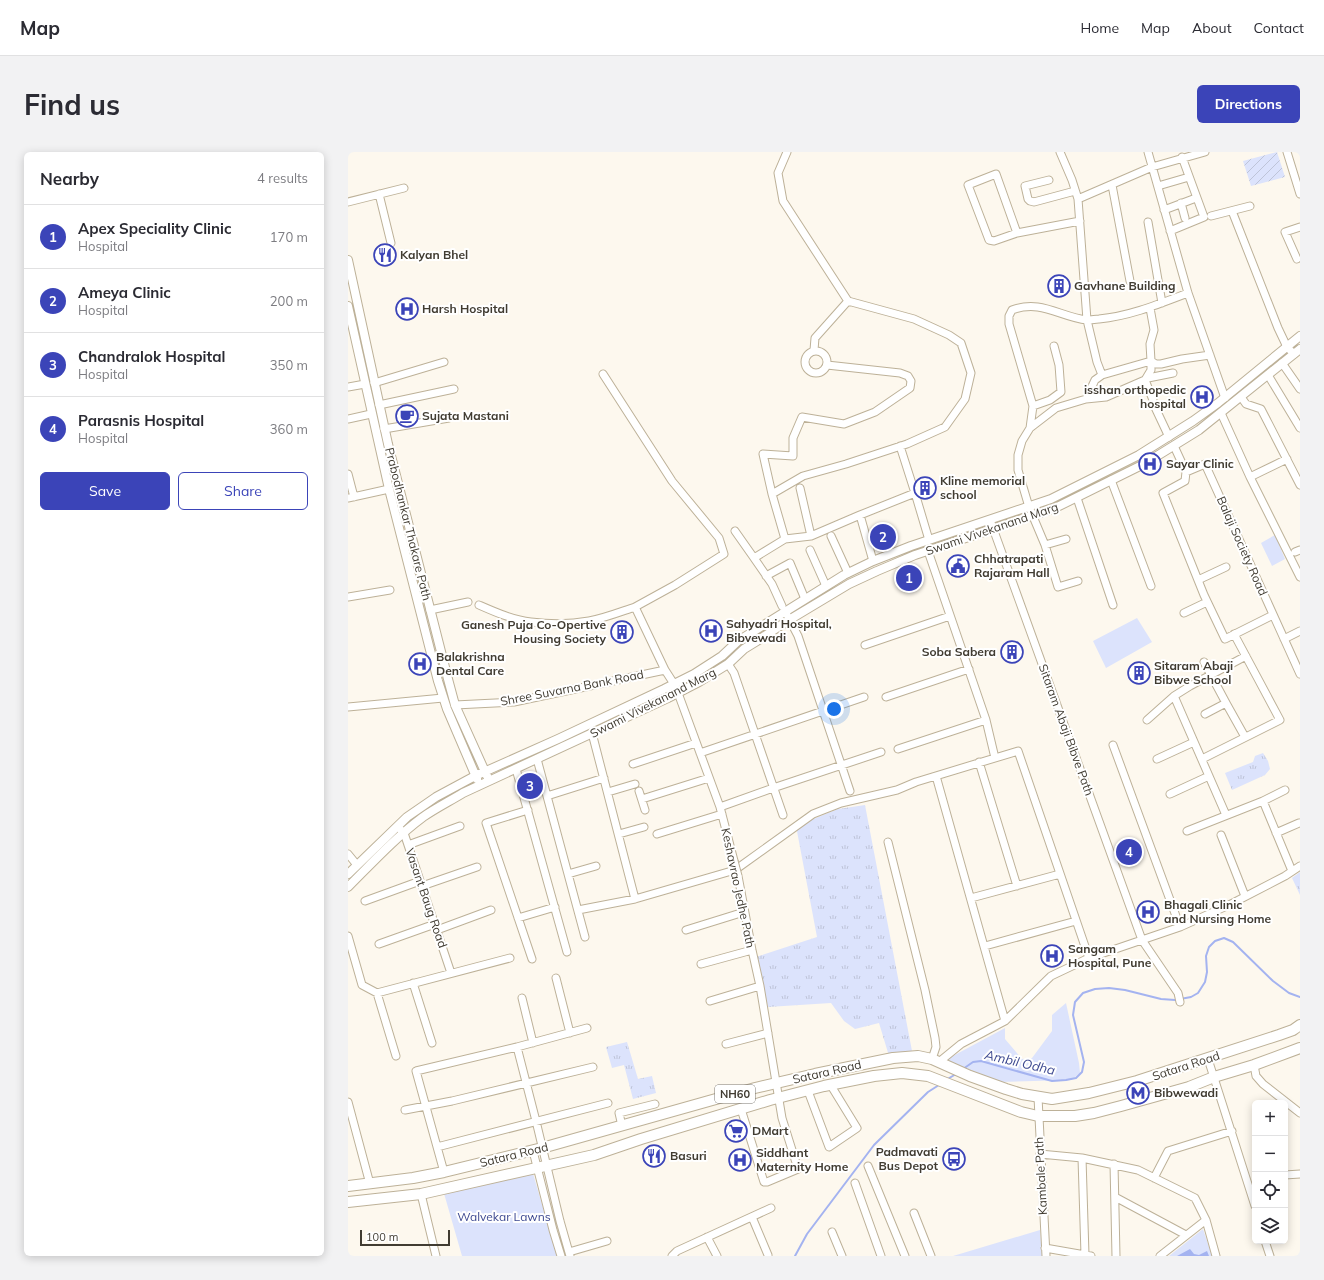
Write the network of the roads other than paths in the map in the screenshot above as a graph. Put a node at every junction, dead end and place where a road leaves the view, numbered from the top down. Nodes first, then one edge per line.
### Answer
1 (787, 152) edge
2 (1060, 152) edge
3 (1148, 152) edge
4 (1205, 152) edge
5 (1287, 152) edge
6 (1179, 156) edge
7 (1152, 167) junction
8 (1189, 177) junction
9 (1049, 180) dead end
10 (1112, 185) junction
11 (1158, 186) junction
12 (404, 188) dead end
13 (379, 194) junction
14 (1300, 194) edge
15 (1076, 195) junction
16 (1196, 198) junction
17 (348, 202) edge
18 (1181, 203) junction
19 (1250, 206) dead end
20 (1164, 210) junction
21 (1232, 211) junction
22 (1211, 216) dead end
23 (1185, 218) dead end
24 (1080, 221) junction
25 (1148, 222) dead end
26 (1300, 227) edge
27 (1170, 231) junction
28 (1017, 233) junction
29 (391, 242) dead end
30 (1297, 259) dead end
31 (348, 260) edge
32 (1130, 281) dead end
33 (1188, 292) junction
34 (848, 301) junction
35 (1162, 303) junction
36 (348, 306) edge
37 (1150, 308) junction
38 (1087, 320) junction
39 (351, 333) edge
40 (1300, 336) edge
41 (1054, 346) dead end
42 (1288, 346) junction
43 (814, 350) junction
44 (1297, 352) edge
45 (1210, 355) junction
46 (1151, 361) junction
47 (444, 362) dead end
48 (1282, 363) junction
49 (827, 365) junction
50 (1173, 373) dead end
51 (603, 374) dead end
52 (1102, 375) junction
53 (1268, 375) junction
54 (1146, 379) junction
55 (374, 383) junction
56 (365, 384) junction
57 (348, 388) edge
58 (454, 389) dead end
59 (1300, 389) edge
60 (1241, 397) junction
61 (1225, 398) junction
62 (1086, 399) junction
63 (379, 405) junction
64 (1033, 406) junction
65 (1221, 413) junction
66 (371, 414) junction
67 (449, 418) dead end
68 (348, 419) edge
69 (1030, 428) junction
70 (1300, 428) edge
71 (384, 429) junction
72 (1169, 437) junction
73 (388, 444) junction
74 (379, 446) junction
75 (900, 446) junction
76 (1174, 446) junction
77 (1287, 459) junction
78 (1186, 472) junction
79 (348, 476) edge
80 (1250, 477) junction
81 (1111, 480) junction
82 (1300, 485) edge
83 (800, 488) dead end
84 (389, 489) junction
85 (915, 493) junction
86 (772, 494) junction
87 (351, 498) edge
88 (1077, 498) junction
89 (1029, 507) junction
90 (860, 516) junction
91 (1033, 516) junction
92 (990, 520) junction
93 (993, 530) junction
94 (735, 531) dead end
95 (811, 536) junction
96 (831, 536) dead end
97 (785, 539) junction
98 (1066, 539) dead end
99 (929, 540) junction
100 (1045, 545) junction
101 (810, 550) dead end
102 (928, 551) junction
103 (754, 558) junction
104 (873, 562) junction
105 (1226, 567) dead end
106 (848, 573) junction
107 (766, 576) junction
108 (1300, 577) edge
109 (1198, 580) junction
110 (1078, 581) dead end
111 (826, 586) junction
112 (1151, 586) dead end
113 (390, 590) dead end
114 (348, 597) edge
115 (805, 599) junction
116 (468, 602) dead end
117 (1207, 602) junction
118 (478, 605) dead end
119 (1113, 605) dead end
120 (635, 606) junction
121 (784, 608) junction
122 (430, 610) junction
123 (1184, 613) dead end
124 (1273, 615) junction
125 (950, 616) junction
126 (789, 620) junction
127 (1300, 631) edge
128 (1234, 634) junction
129 (1284, 639) junction
130 (865, 645) dead end
131 (1246, 656) junction
132 (1204, 662) dead end
133 (728, 664) junction
134 (969, 669) junction
135 (665, 670) junction
136 (1300, 674) edge
137 (1211, 675) junction
138 (674, 684) junction
139 (678, 693) junction
140 (1174, 696) junction
141 (864, 697) dead end
142 (886, 697) dead end
143 (443, 698) junction
144 (1226, 703) junction
145 (455, 705) junction
146 (348, 706) edge
147 (823, 710) junction
148 (1205, 714) dead end
149 (986, 720) junction
150 (1147, 720) dead end
151 (592, 734) junction
152 (755, 735) junction
153 (1245, 737) junction
154 (1194, 742) junction
155 (696, 743) junction
156 (1113, 745) dead end
157 (898, 749) dead end
158 (881, 752) dead end
159 (700, 753) junction
160 (995, 758) junction
161 (537, 759) junction
162 (1157, 759) dead end
163 (1202, 759) junction
164 (980, 762) junction
165 (633, 764) dead end
166 (842, 765) junction
167 (516, 769) junction
168 (484, 772) junction
169 (476, 776) junction
170 (936, 776) junction
171 (1209, 776) junction
172 (604, 778) junction
173 (709, 778) junction
174 (489, 781) junction
175 (634, 784) dead end
176 (480, 785) junction
177 (773, 788) junction
178 (1285, 790) dead end
179 (639, 791) dead end
180 (850, 791) dead end
181 (608, 792) junction
182 (1170, 794) dead end
183 (547, 796) junction
184 (642, 799) junction
185 (1263, 801) junction
186 (528, 810) junction
187 (645, 810) dead end
188 (721, 810) junction
189 (783, 815) dead end
190 (1226, 815) junction
191 (407, 817) junction
192 (1299, 823) dead end
193 (414, 825) junction
194 (397, 826) junction
195 (460, 826) dead end
196 (644, 827) dead end
197 (1187, 831) dead end
198 (404, 833) junction
199 (1276, 833) junction
200 (619, 834) junction
201 (657, 834) dead end
202 (1221, 835) dead end
203 (888, 842) dead end
204 (408, 845) junction
205 (348, 854) edge
206 (357, 865) junction
207 (596, 866) dead end
208 (1300, 866) edge
209 (477, 867) dead end
210 (1292, 871) junction
211 (348, 874) edge
212 (568, 874) junction
213 (1060, 874) junction
214 (421, 884) junction
215 (1017, 886) junction
216 (348, 887) edge
217 (1245, 896) junction
218 (971, 898) junction
219 (635, 899) junction
220 (365, 901) dead end
221 (555, 907) junction
222 (491, 910) dead end
223 (578, 910) junction
224 (744, 912) junction
225 (518, 918) junction
226 (1076, 921) junction
227 (436, 927) junction
228 (1180, 927) junction
229 (686, 930) dead end
230 (348, 936) edge
231 (585, 937) dead end
232 (1142, 940) junction
233 (380, 944) dead end
234 (984, 946) junction
235 (752, 950) junction
236 (568, 952) dead end
237 (510, 958) dead end
238 (1089, 958) junction
239 (532, 959) dead end
240 (701, 964) dead end
241 (451, 973) junction
242 (556, 978) dead end
243 (413, 983) junction
244 (760, 986) junction
245 (377, 993) junction
246 (522, 998) dead end
247 (710, 1001) dead end
248 (1180, 1002) dead end
249 (1005, 1021) junction
250 (1298, 1027) edge
251 (587, 1028) dead end
252 (570, 1033) junction
253 (768, 1033) junction
254 (432, 1043) dead end
255 (533, 1043) junction
256 (726, 1044) dead end
257 (517, 1047) junction
258 (1300, 1048) edge
259 (396, 1056) dead end
260 (1208, 1059) junction
261 (939, 1062) junction
262 (1254, 1065) junction
263 (593, 1067) dead end
264 (1214, 1077) junction
265 (777, 1083) junction
266 (525, 1084) junction
267 (830, 1084) junction
268 (808, 1091) junction
269 (1038, 1097) junction
270 (780, 1098) junction
271 (348, 1102) edge
272 (608, 1103) dead end
273 (655, 1104) dead end
274 (426, 1106) junction
275 (741, 1109) junction
276 (405, 1110) dead end
277 (1300, 1113) edge
278 (1038, 1116) junction
279 (536, 1122) junction
280 (622, 1126) junction
281 (1232, 1131) junction
282 (437, 1147) junction
283 (538, 1150) junction
284 (1040, 1154) junction
285 (1082, 1158) junction
286 (1114, 1164) junction
287 (868, 1166) dead end
288 (542, 1168) junction
289 (444, 1172) junction
290 (1300, 1174) edge
291 (1288, 1175) edge
292 (1154, 1178) junction
293 (855, 1183) dead end
294 (370, 1184) junction
295 (1252, 1185) edge
296 (348, 1186) edge
297 (421, 1194) junction
298 (1115, 1197) junction
299 (348, 1202) edge
300 (771, 1208) dead end
301 (914, 1212) dead end
302 (752, 1217) junction
303 (1206, 1220) junction
304 (832, 1232) dead end
305 (1186, 1235) junction
306 (707, 1237) junction
307 (607, 1241) dead end
308 (1266, 1244) edge
309 (1045, 1248) junction
310 (570, 1254) edge
311 (768, 1255) edge
312 (1088, 1255) edge
313 (436, 1256) edge
314 (561, 1256) edge
315 (672, 1256) edge
316 (717, 1256) edge
317 (842, 1256) edge
318 (881, 1256) edge
319 (905, 1256) edge
320 (931, 1256) edge
321 (1046, 1256) edge
322 (1116, 1256) edge
323 (1160, 1256) edge
324 (1216, 1256) edge
325 (1270, 1256) edge

1 - 34 street
2 - 15 street
3 - 7 street
4 - 6 street
5 - 14 street
6 - 7 street
6 - 8 street
7 - 10 street
7 - 11 street
8 - 11 street
8 - 16 street
9 - 15 street
10 - 15 street
10 - 32 street
11 - 20 street
12 - 13 street
13 - 17 street
13 - 29 street
15 - 24 street
16 - 18 street
16 - 27 street
18 - 20 street
18 - 23 street
19 - 21 street
20 - 27 street
21 - 22 street
21 - 42 street
24 - 28 street
24 - 38 street
25 - 35 street
26 - 30 street
27 - 33 street
28 - 28 street
31 - 55 main road, Prabodhankar Thakare Path
33 - 35 street
33 - 45 street
34 - 43 street
34 - 75 street
35 - 37 street
36 - 39 main road, Prabodhankar Thakare Path
37 - 38 street
37 - 46 street
38 - 52 street
38 - 64 street
39 - 56 main road, Prabodhankar Thakare Path
40 - 42 main road, Swami Vivekanand Marg
41 - 64 street
42 - 44 street
42 - 61 main road, Swami Vivekanand Marg
43 - 49 street
43 - 49 street
44 - 48 main road, Swami Vivekanand Marg
45 - 46 street
45 - 61 street
46 - 52 street
46 - 54 street
47 - 55 street
48 - 53 main road, Swami Vivekanand Marg
48 - 59 street
49 - 86 street
50 - 54 street
51 - 120 street
52 - 62 street
53 - 60 main road, Swami Vivekanand Marg
53 - 70 street
54 - 62 street
54 - 72 street
55 - 63 main road, Prabodhankar Thakare Path
56 - 57 street
56 - 66 main road, Prabodhankar Thakare Path
58 - 63 street
60 - 65 main road, Swami Vivekanand Marg
60 - 77 street
61 - 72 main road, Swami Vivekanand Marg
62 - 69 street
63 - 71 main road, Prabodhankar Thakare Path
64 - 69 street
65 - 76 main road, Swami Vivekanand Marg
65 - 80 street
66 - 68 street
66 - 74 main road, Prabodhankar Thakare Path
67 - 71 street
69 - 89 street
71 - 73 main road, Prabodhankar Thakare Path
72 - 89 main road, Swami Vivekanand Marg
73 - 74 street
73 - 122 main road, Prabodhankar Thakare Path
74 - 84 main road, Prabodhankar Thakare Path
75 - 85 street
75 - 86 street
76 - 78 street
76 - 81 main road, Swami Vivekanand Marg
77 - 80 street
77 - 82 street
78 - 109 street
78 - 124 street, Balaji Society Road
79 - 87 street
80 - 108 street
81 - 88 main road, Swami Vivekanand Marg
81 - 112 street
83 - 95 street
84 - 87 street
84 - 143 main road, Prabodhankar Thakare Path
85 - 90 street
85 - 99 street
86 - 97 street
88 - 91 main road, Swami Vivekanand Marg
88 - 119 street
89 - 91 street
89 - 92 main road, Swami Vivekanand Marg
90 - 95 street
90 - 104 street
91 - 93 main road, Swami Vivekanand Marg
91 - 100 street
92 - 93 street, Sitaram Abaji Bibve Path
92 - 99 main road, Swami Vivekanand Marg
93 - 102 main road, Swami Vivekanand Marg
93 - 232 street, Sitaram Abaji Bibve Path
94 - 103 street
95 - 97 street
96 - 106 street
97 - 103 street
98 - 100 street
99 - 104 main road, Swami Vivekanand Marg
100 - 110 street
101 - 111 street
102 - 125 street
102 - 126 main road, Swami Vivekanand Marg
103 - 107 street
104 - 106 main road, Swami Vivekanand Marg
105 - 109 street
106 - 111 main road, Swami Vivekanand Marg
107 - 115 street
107 - 121 street
109 - 117 street
111 - 115 main road, Swami Vivekanand Marg
113 - 114 street
115 - 121 main road, Swami Vivekanand Marg
116 - 122 street
117 - 123 street
117 - 128 street
118 - 120 street
120 - 135 street, Keshavrao Jedhe Path
121 - 126 street
121 - 138 main road, Swami Vivekanand Marg
122 - 145 main road, Prabodhankar Thakare Path
124 - 128 street
124 - 129 street, Balaji Society Road
125 - 130 street
125 - 134 street
126 - 133 main road, Swami Vivekanand Marg
126 - 147 street
127 - 129 street
128 - 131 street
129 - 136 street, Balaji Society Road
131 - 137 street
131 - 153 street
132 - 137 street
133 - 139 main road, Swami Vivekanand Marg
133 - 152 street
134 - 142 street
134 - 149 street
135 - 138 street, Keshavrao Jedhe Path
135 - 145 street, Shree Suvarna Bank Road
137 - 140 street
137 - 144 street
138 - 139 street, Keshavrao Jedhe Path
138 - 168 main road, Swami Vivekanand Marg
139 - 151 main road, Swami Vivekanand Marg
139 - 155 street, Keshavrao Jedhe Path
140 - 150 street
140 - 154 street
141 - 147 street
143 - 146 street
143 - 169 main road, Prabodhankar Thakare Path
144 - 148 street
144 - 153 street
145 - 168 main road, Prabodhankar Thakare Path
147 - 152 street
147 - 166 street
149 - 157 street
149 - 160 street
151 - 161 main road, Swami Vivekanand Marg
151 - 172 street
152 - 159 street
152 - 177 street
153 - 163 street
154 - 162 street
154 - 163 street
155 - 159 street, Keshavrao Jedhe Path
155 - 165 street
156 - 228 street
158 - 166 street
159 - 173 street, Keshavrao Jedhe Path
160 - 164 street
160 - 213 street
161 - 167 main road, Swami Vivekanand Marg
161 - 183 street
163 - 171 street
164 - 170 street
164 - 215 street
166 - 177 street
166 - 180 street
167 - 174 main road, Swami Vivekanand Marg
167 - 186 street
168 - 169 main road, Swami Vivekanand Marg
168 - 174 main road, Prabodhankar Thakare Path
169 - 176 main road, Prabodhankar Thakare Path
169 - 191 main road, Swami Vivekanand Marg
170 - 218 street
170 - 219 street
171 - 182 street
171 - 190 street
172 - 181 street
172 - 183 street
173 - 184 street
173 - 188 street, Keshavrao Jedhe Path
174 - 176 main road, Swami Vivekanand Marg
175 - 181 street
176 - 193 main road, Swami Vivekanand Marg
177 - 188 street
177 - 189 street
178 - 185 street
179 - 184 street
181 - 200 street
183 - 212 street
184 - 187 street
185 - 190 street
185 - 199 street
186 - 221 street
186 - 225 street
188 - 201 street
188 - 224 street, Keshavrao Jedhe Path, bridge
190 - 197 street
191 - 193 street
191 - 194 main road, Swami Vivekanand Marg
192 - 199 street
193 - 198 main road, Swami Vivekanand Marg
194 - 198 street, Vasant Baug Road
194 - 206 main road, Swami Vivekanand Marg
195 - 204 street
196 - 200 street
198 - 204 street, Vasant Baug Road
198 - 216 main road, Swami Vivekanand Marg
199 - 210 street
200 - 219 street
202 - 217 street
203 - 261 street
204 - 214 street, Vasant Baug Road
205 - 206 street
206 - 211 main road, Swami Vivekanand Marg
207 - 212 street
208 - 210 street
209 - 214 street
210 - 217 street
212 - 223 street
213 - 215 street
213 - 226 street
214 - 220 street
214 - 227 street, Vasant Baug Road
215 - 218 street
217 - 228 street
218 - 234 street
219 - 223 street
221 - 225 street
221 - 236 street
222 - 227 street
223 - 231 street
224 - 229 street
224 - 235 street, Keshavrao Jedhe Path
225 - 239 street
226 - 234 street
226 - 238 street
227 - 233 street
227 - 241 street, Vasant Baug Road
228 - 232 street
230 - 245 street
232 - 238 street
232 - 248 street, Sitaram Abaji Bibve Path
234 - 249 street
235 - 240 street
235 - 244 street, Keshavrao Jedhe Path
237 - 241 street
238 - 249 street
241 - 243 street
242 - 252 street
243 - 245 street
243 - 254 street
244 - 247 street
244 - 253 street, Keshavrao Jedhe Path
245 - 259 street
246 - 255 street
249 - 261 street
250 - 260 highway, Satara Road / NH60
251 - 252 street
252 - 255 street
253 - 256 street
253 - 265 street, Keshavrao Jedhe Path
255 - 257 street
257 - 266 street
257 - 274 street
258 - 262 highway, Satara Road / NH60
260 - 264 street
260 - 269 highway, Satara Road / NH60
261 - 265 highway, Satara Road / NH60
261 - 269 highway, Satara Road / NH60
262 - 264 highway, Satara Road / NH60
262 - 277 street
263 - 266 street
264 - 278 highway, Satara Road / NH60
264 - 281 street
265 - 270 street, Keshavrao Jedhe Path
265 - 280 highway, Satara Road / NH60
266 - 274 street
266 - 279 street
267 - 268 highway, Satara Road / NH60
267 - 268 street
267 - 278 highway, Satara Road / NH60
268 - 270 highway, Satara Road / NH60
269 - 278 street, Kambale Path
270 - 275 highway, Satara Road / NH60
270 - 275 street, Keshavrao Jedhe Path
271 - 294 street
272 - 279 street
273 - 280 street
274 - 276 street
274 - 282 street
275 - 288 highway, Satara Road / NH60
278 - 284 street, Kambale Path
279 - 282 street
279 - 283 street
280 - 283 highway, Satara Road / NH60
281 - 292 street
281 - 295 street
282 - 289 street
283 - 288 street
283 - 289 highway, Satara Road / NH60
284 - 285 street
284 - 309 street, Kambale Path
285 - 286 street
285 - 312 street
286 - 292 street
286 - 298 street
287 - 319 street
288 - 297 highway, Satara Road / NH60
288 - 310 street
288 - 314 street
289 - 294 highway, Satara Road / NH60
290 - 291 street
292 - 303 street
293 - 318 street
294 - 296 highway, Satara Road / NH60
297 - 299 highway, Satara Road / NH60
297 - 313 street
298 - 305 street
298 - 322 street
300 - 302 street
301 - 320 street
302 - 306 street
302 - 311 street
303 - 305 street
303 - 324 street
304 - 317 street
305 - 323 street
306 - 315 street
306 - 316 street
307 - 310 street
308 - 325 street
309 - 312 street
309 - 321 street, Kambale Path

